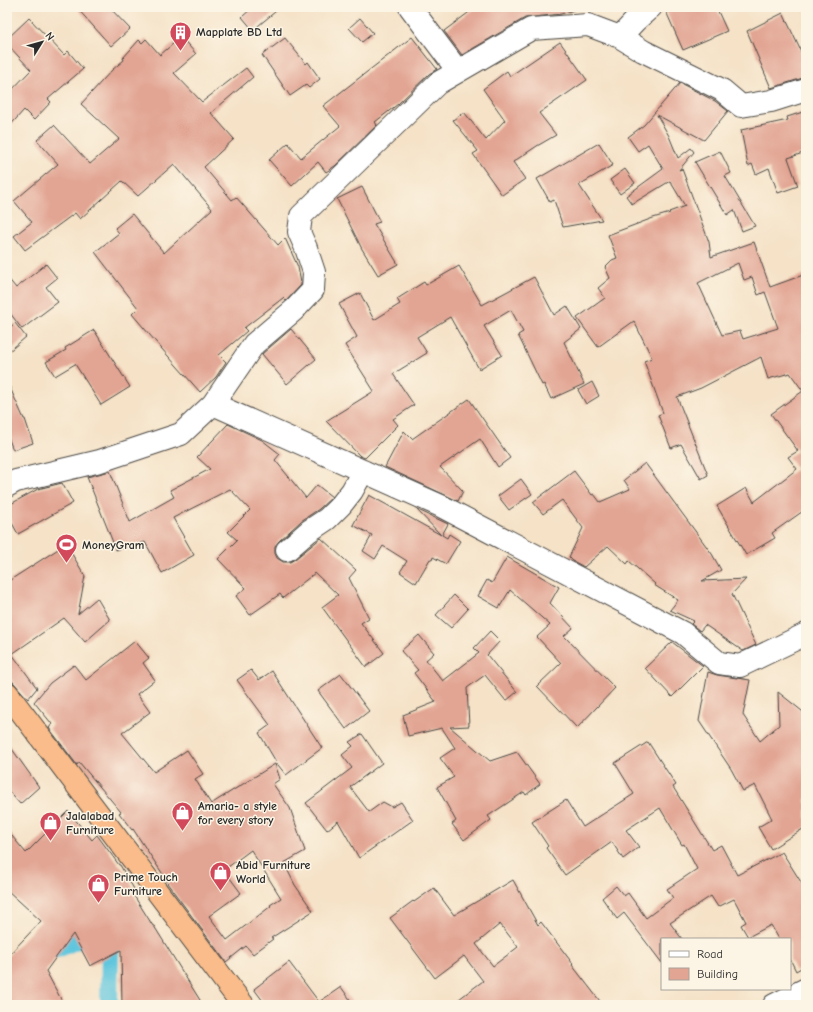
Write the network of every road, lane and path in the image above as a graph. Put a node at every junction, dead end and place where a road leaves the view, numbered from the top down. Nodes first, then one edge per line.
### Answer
1 (410, 7) edge
2 (651, 7) edge
3 (620, 37) junction
4 (458, 71) junction
5 (806, 90) edge
6 (213, 404) junction
7 (363, 471) junction
8 (7, 486) edge
9 (287, 550) dead end
10 (806, 634) edge
11 (7, 693) edge
12 (806, 989) edge
13 (243, 1005) edge
14 (774, 1005) edge

1 - 4 street
2 - 3 street
3 - 4 street
3 - 5 street
4 - 6 street
6 - 7 street
6 - 8 street
7 - 9 street
7 - 10 street
11 - 13 highway
12 - 14 street

